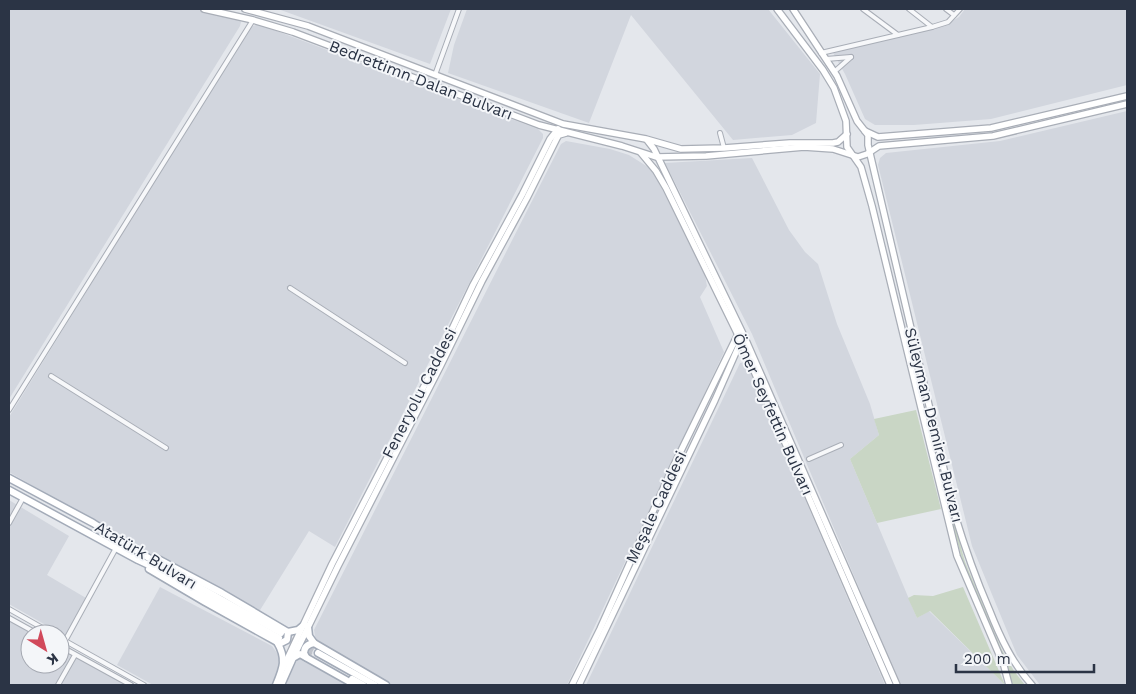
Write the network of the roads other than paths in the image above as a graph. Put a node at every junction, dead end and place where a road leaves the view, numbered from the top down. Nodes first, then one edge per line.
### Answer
1 (204, 9) edge
2 (246, 9) edge
3 (459, 9) edge
4 (777, 9) edge
5 (793, 9) edge
6 (863, 9) edge
7 (909, 9) edge
8 (946, 9) edge
9 (960, 9) edge
10 (954, 15) junction
11 (252, 20) junction
12 (932, 27) junction
13 (898, 35) junction
14 (821, 53) junction
15 (826, 59) junction
16 (834, 72) junction
17 (435, 75) junction
18 (1127, 96) edge
19 (1127, 104) edge
20 (539, 124) junction
21 (563, 124) junction
22 (558, 130) junction
23 (866, 131) junction
24 (566, 133) junction
25 (720, 133) dead end
26 (847, 134) junction
27 (624, 135) junction
28 (646, 139) junction
29 (549, 140) junction
30 (625, 147) junction
31 (724, 148) junction
32 (639, 152) junction
33 (870, 153) junction
34 (852, 156) junction
35 (656, 157) junction
36 (290, 288) dead end
37 (740, 333) junction
38 (743, 340) junction
39 (405, 363) dead end
40 (51, 376) dead end
41 (9, 410) edge
42 (841, 445) dead end
43 (166, 448) dead end
44 (809, 459) dead end
45 (9, 478) edge
46 (9, 490) edge
47 (23, 498) junction
48 (9, 523) edge
49 (116, 548) junction
50 (9, 610) edge
51 (9, 618) edge
52 (20, 624) edge
53 (34, 624) edge
54 (306, 626) junction
55 (70, 632) edge
56 (281, 636) junction
57 (314, 643) junction
58 (70, 644) edge
59 (70, 652) edge
60 (75, 655) junction
61 (306, 657) junction
62 (293, 658) junction
63 (283, 668) junction
64 (58, 685) edge
65 (131, 685) edge
66 (144, 685) edge
67 (276, 685) edge
68 (281, 685) edge
69 (355, 685) edge
70 (363, 685) edge
71 (375, 685) edge
72 (386, 685) edge
73 (572, 685) edge
74 (579, 685) edge
75 (890, 685) edge
76 (897, 685) edge
77 (1009, 685) edge
78 (1031, 685) edge

1 - 11 main road, Bedrettimn Dalan Bulvarı
2 - 17 main road, Bedrettimn Dalan Bulvarı
3 - 17 street
4 - 26 main road, Süleyman Demirel Bulvarı
5 - 14 main road, Süleyman Demirel Bulvarı
6 - 13 street
7 - 12 street
8 - 10 street
9 - 10 street
10 - 12 street
11 - 20 main road, Bedrettimn Dalan Bulvarı
11 - 41 street
12 - 13 street
13 - 14 street
14 - 15 main road, Süleyman Demirel Bulvarı
15 - 16 main road, Süleyman Demirel Bulvarı
15 - 16 street
16 - 23 main road, Süleyman Demirel Bulvarı
17 - 21 main road, Bedrettimn Dalan Bulvarı
18 - 23 main road
19 - 33 main road
20 - 22 main road, Bedrettimn Dalan Bulvarı
20 - 29 main road
21 - 22 main road, Feneryolu Caddesi
21 - 27 main road, Bedrettimn Dalan Bulvarı
22 - 24 main road, Bedrettimn Dalan Bulvarı
22 - 29 main road, Feneryolu Caddesi
23 - 33 main road, Süleyman Demirel Bulvarı
24 - 30 main road, Bedrettimn Dalan Bulvarı
24 - 54 main road, Feneryolu Caddesi
25 - 31 street
26 - 31 main road, Bedrettimn Dalan Bulvarı
26 - 34 main road, Süleyman Demirel Bulvarı
27 - 28 main road, Bedrettimn Dalan Bulvarı
27 - 30 main road
28 - 31 main road, Bedrettimn Dalan Bulvarı
28 - 32 main road
28 - 35 main road, Ömer Seyfettin Bulvarı
29 - 54 main road, Feneryolu Caddesi
30 - 32 main road, Bedrettimn Dalan Bulvarı
32 - 35 main road, Bedrettimn Dalan Bulvarı
32 - 37 main road, Ömer Seyfettin Bulvarı
33 - 34 main road
33 - 78 main road, Süleyman Demirel Bulvarı
34 - 35 main road, Bedrettimn Dalan Bulvarı
34 - 77 main road, Süleyman Demirel Bulvarı
35 - 37 main road, Ömer Seyfettin Bulvarı
36 - 39 street
37 - 38 main road, Ömer Seyfettin Bulvarı
37 - 73 main road, Meşale Caddesi
38 - 74 main road, Meşale Caddesi
38 - 75 main road, Ömer Seyfettin Bulvarı
38 - 76 main road, Ömer Seyfettin Bulvarı
40 - 43 street
42 - 44 street
45 - 56 main road, Atatürk Bulvarı
46 - 47 main road, Atatürk Bulvarı
47 - 48 street
47 - 49 main road, Atatürk Bulvarı
49 - 55 street
49 - 56 main road, Atatürk Bulvarı
50 - 53 street
51 - 52 street
54 - 56 main road
54 - 57 main road
54 - 62 main road, Feneryolu Caddesi
54 - 63 main road, Feneryolu Caddesi
56 - 63 main road
57 - 61 main road
57 - 72 main road
58 - 66 street
59 - 60 street
60 - 64 street
60 - 65 street
61 - 62 main road
61 - 69 main road
62 - 68 main road
63 - 67 main road
70 - 71 main road

